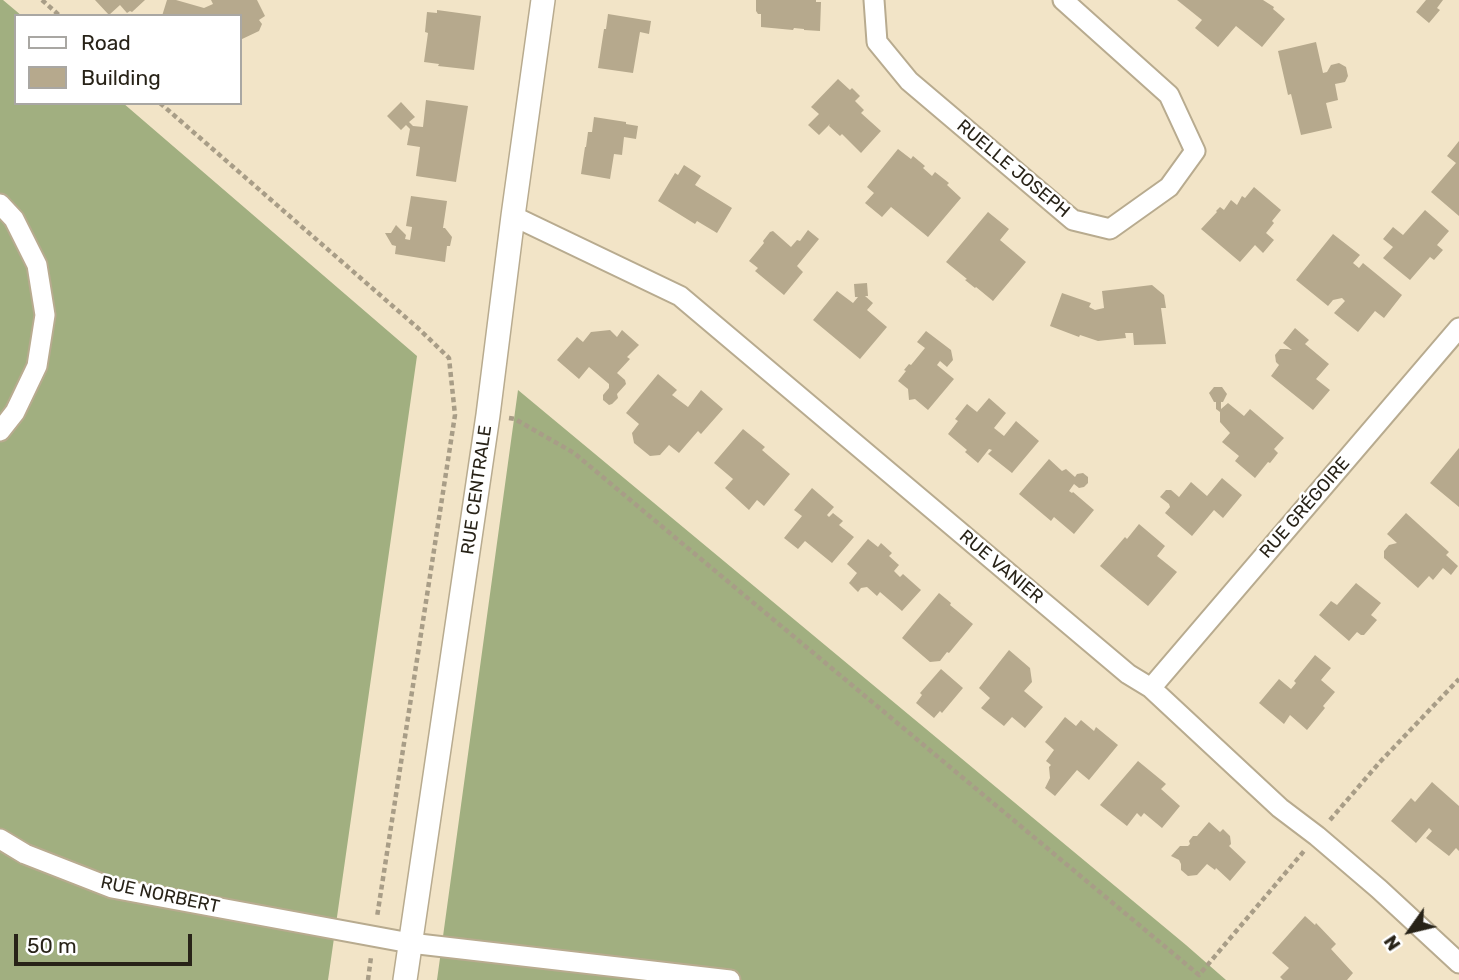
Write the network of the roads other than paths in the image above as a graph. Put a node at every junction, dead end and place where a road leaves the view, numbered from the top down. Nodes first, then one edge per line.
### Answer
1 (542, 0) edge
2 (874, 0) edge
3 (1063, 0) edge
4 (0, 204) edge
5 (513, 216) junction
6 (1459, 328) edge
7 (0, 431) edge
8 (1151, 688) junction
9 (0, 839) edge
10 (410, 943) junction
11 (1458, 959) edge
12 (405, 980) edge
13 (730, 980) edge

1 - 5 street, RUE CENTRALE
2 - 3 street, RUELLE JOSEPH
4 - 7 street
5 - 8 street, RUE VANIER
5 - 10 street, RUE CENTRALE
6 - 8 street, RUE GRÉGOIRE
8 - 11 street, RUE VANIER
9 - 10 street, RUE NORBERT
10 - 12 street, RUE CENTRALE
10 - 13 street, RUE NORBERT

